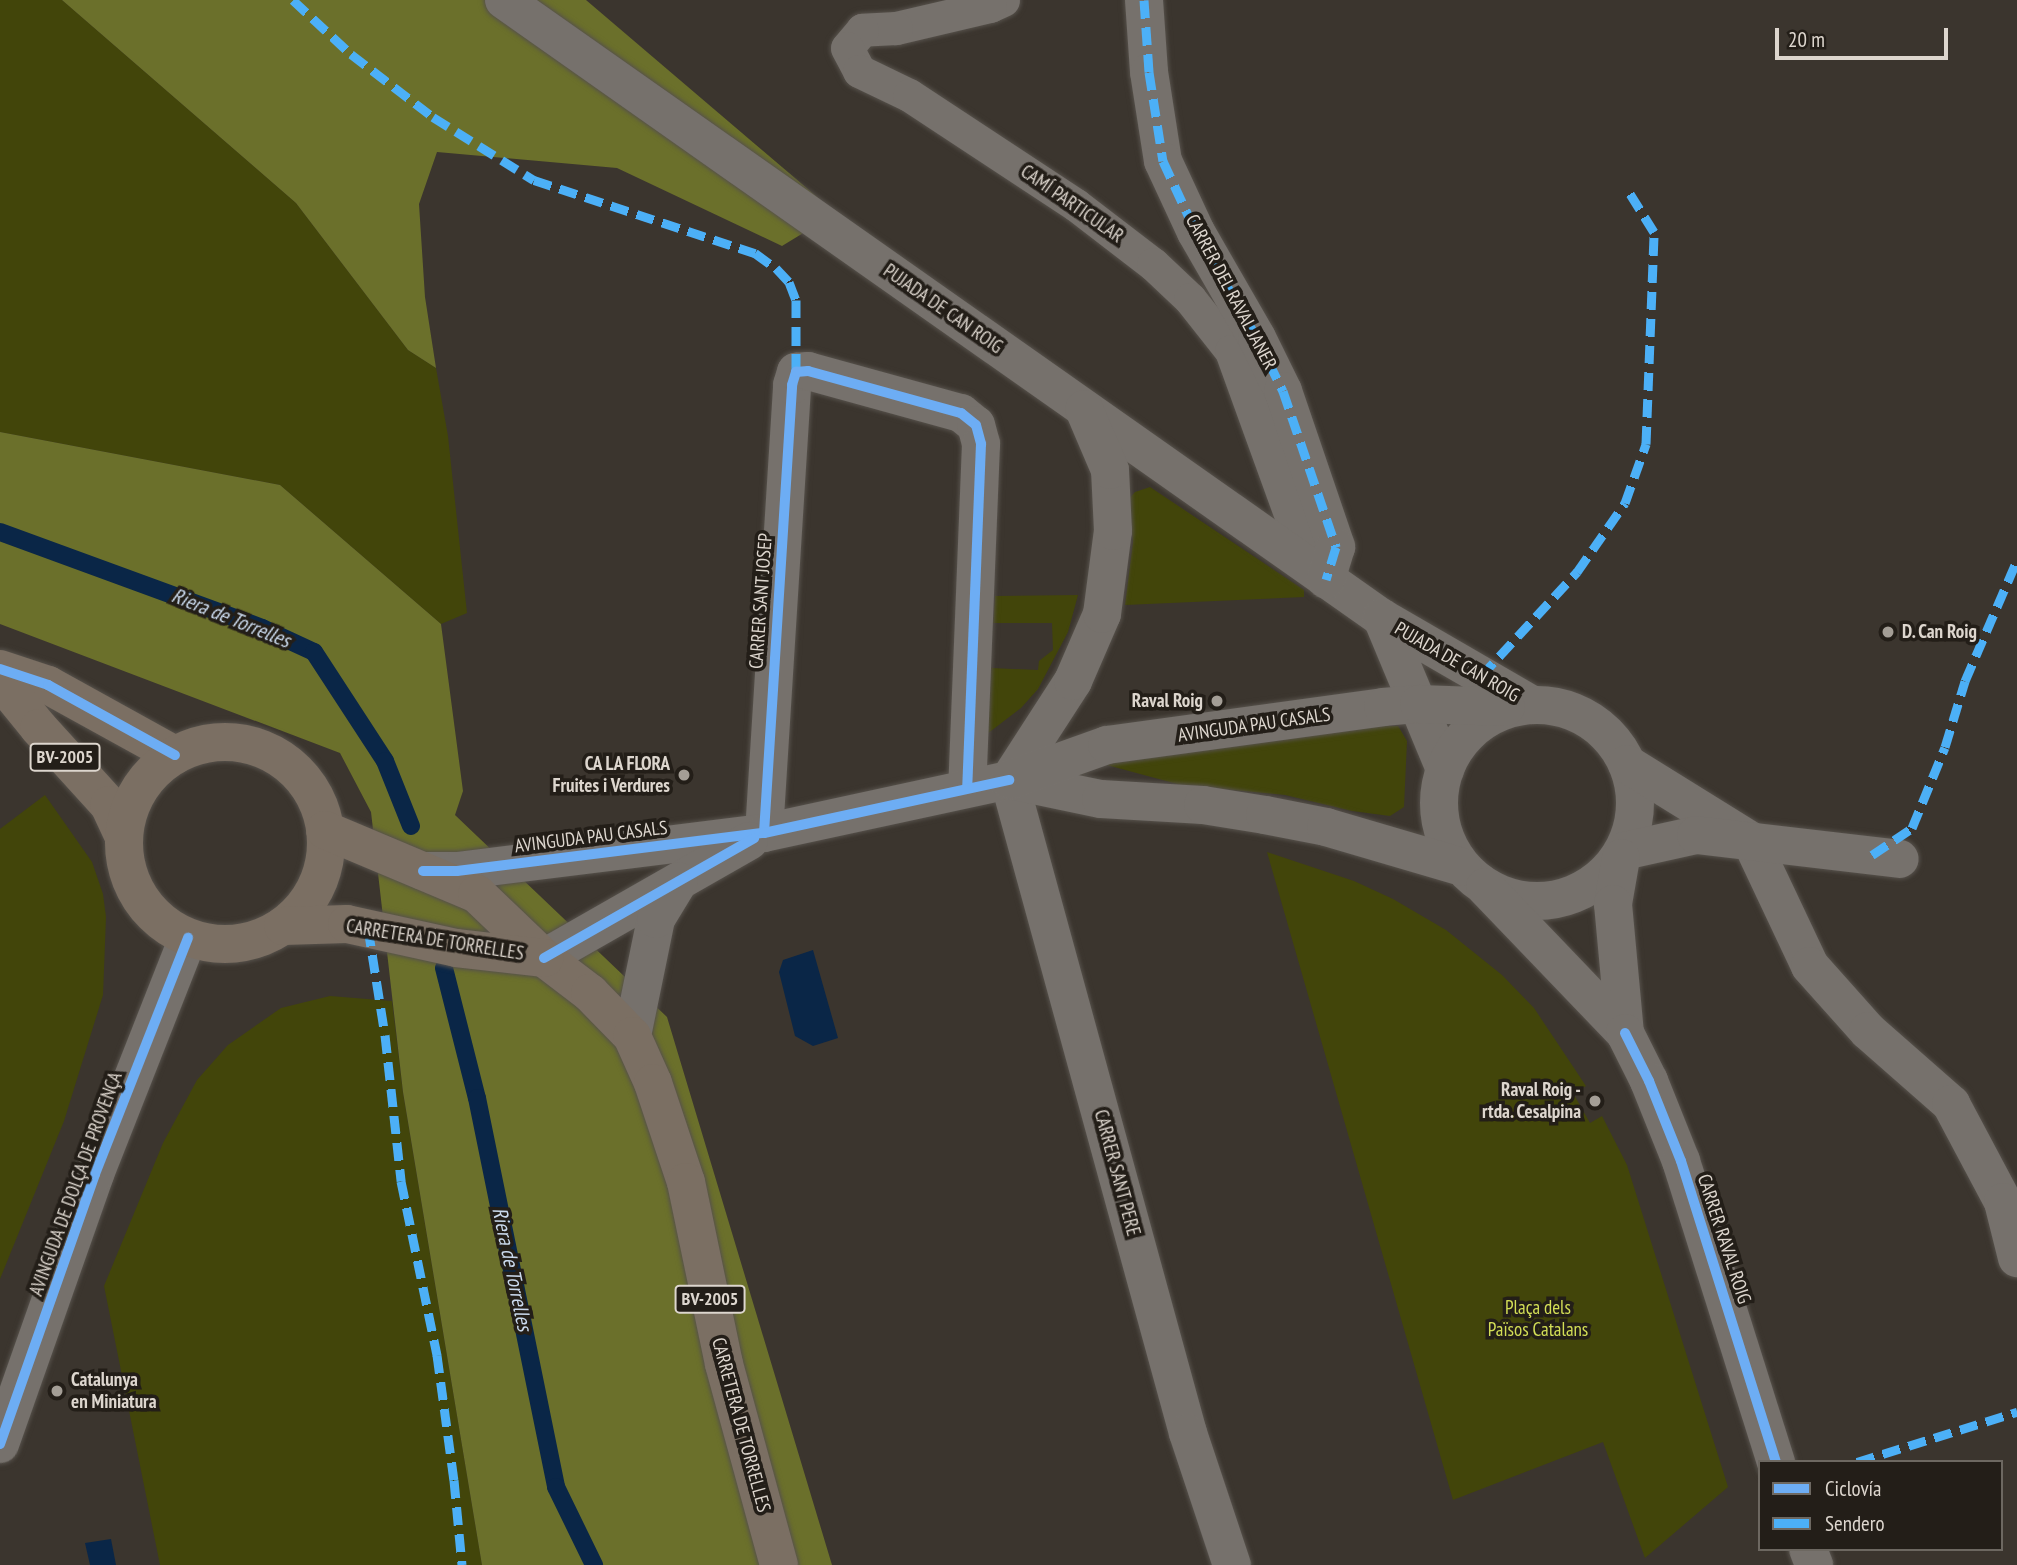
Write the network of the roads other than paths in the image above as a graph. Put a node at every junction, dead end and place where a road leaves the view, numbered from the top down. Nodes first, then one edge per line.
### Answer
1 (504, 0) edge
2 (1003, 0) edge
3 (1144, 0) edge
4 (1084, 409) junction
5 (1318, 573) junction
6 (1382, 618) junction
7 (0, 669) edge
8 (0, 680) edge
9 (1419, 704) junction
10 (1519, 706) junction
11 (175, 755) junction
12 (1627, 764) junction
13 (1445, 769) junction
14 (1009, 780) junction
15 (967, 786) junction
16 (325, 830) junction
17 (764, 832) junction
18 (124, 837) junction
19 (1751, 841) junction
20 (1622, 854) junction
21 (1900, 859) dead end
22 (423, 871) junction
23 (1474, 877) junction
24 (679, 881) junction
25 (283, 926) junction
26 (188, 938) junction
27 (544, 958) junction
28 (1625, 1032) junction
29 (632, 1036) junction
30 (2010, 1198) edge
31 (2017, 1258) edge
32 (0, 1444) edge
33 (1775, 1460) edge
34 (779, 1565) edge
35 (1232, 1565) edge

1 - 4 street, PUJADA DE CAN ROIG
2 - 5 lane, CAMÍ PARTICULAR
3 - 5 street, CARRER DEL RAVAL JANER
4 - 5 street, PUJADA DE CAN ROIG
4 - 14 street
5 - 6 street, PUJADA DE CAN ROIG
6 - 9 street, PUJADA DE CAN ROIG
6 - 10 street, PUJADA DE CAN ROIG
7 - 11 main road, BV-2005
8 - 18 main road, CARRETERA DE TORRELLES / BV-2005
9 - 10 street, AVINGUDA PAU CASALS
9 - 13 street, PUJADA DE CAN ROIG
9 - 14 street, AVINGUDA PAU CASALS
10 - 12 street
10 - 13 street
11 - 16 main road, CARRETERA DE TORRELLES / BV-2005
11 - 18 main road, CARRETERA DE TORRELLES / BV-2005
12 - 19 street
12 - 20 street
13 - 23 street
14 - 15 street, AVINGUDA PAU CASALS
14 - 23 street, AVINGUDA PAU CASALS
14 - 35 street, CARRER SANT PERE
15 - 17 street, AVINGUDA PAU CASALS
15 - 17 street, CARRER SANT JOSEP
16 - 22 main road, CARRETERA DE TORRELLES / BV-2005
16 - 25 main road, CARRETERA DE TORRELLES / BV-2005
17 - 22 street, AVINGUDA PAU CASALS
17 - 24 street, AVINGUDA PAU CASALS
18 - 26 main road, CARRETERA DE TORRELLES / BV-2005
19 - 20 street
19 - 21 street
19 - 30 street
20 - 23 street
20 - 28 street, CARRER RAVAL ROIG
22 - 27 main road, CARRETERA DE TORRELLES / BV-2005
23 - 28 street, CARRER RAVAL ROIG
24 - 27 street, AVINGUDA PAU CASALS
24 - 29 street, AVINGUDA PAU CASALS
25 - 26 main road, CARRETERA DE TORRELLES / BV-2005
25 - 27 main road, CARRETERA DE TORRELLES / BV-2005
26 - 32 street, AVINGUDA DE DOLÇA DE PROVENÇA
27 - 29 main road, CARRETERA DE TORRELLES / BV-2005
28 - 33 street, CARRER RAVAL ROIG
29 - 34 main road, CARRETERA DE TORRELLES / BV-2005
30 - 31 street

